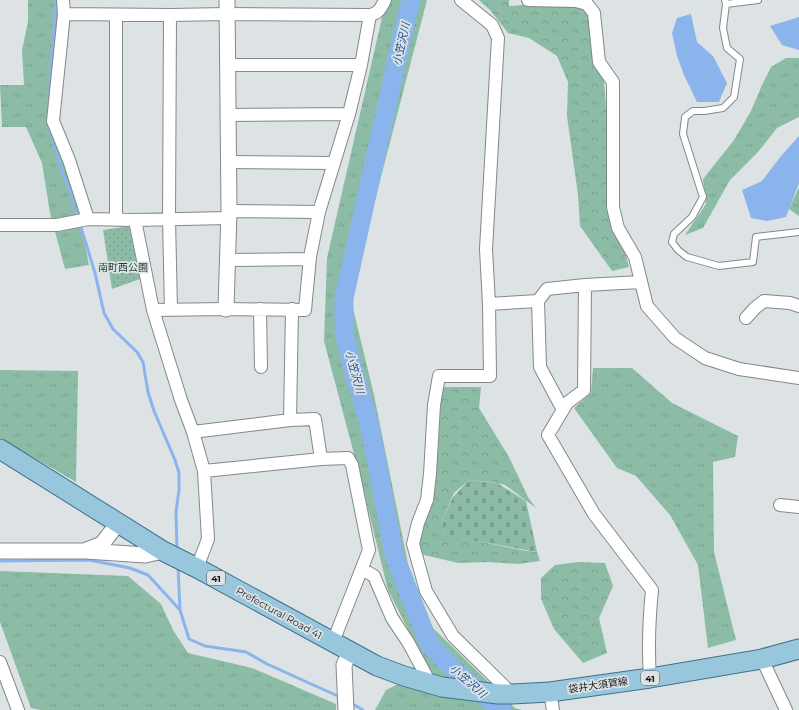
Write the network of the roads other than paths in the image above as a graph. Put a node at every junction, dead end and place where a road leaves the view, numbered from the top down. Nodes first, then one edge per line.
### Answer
1 (63, 0) edge
2 (376, 0) edge
3 (385, 0) edge
4 (461, 0) edge
5 (528, 0) edge
6 (758, 0) edge
7 (725, 2) edge
8 (227, 7) edge
9 (64, 14) junction
10 (371, 14) junction
11 (116, 15) junction
12 (170, 16) junction
13 (227, 65) junction
14 (361, 65) junction
15 (349, 114) junction
16 (227, 115) junction
17 (228, 162) junction
18 (334, 163) junction
19 (320, 212) junction
20 (228, 214) junction
21 (88, 219) junction
22 (116, 219) junction
23 (169, 219) junction
24 (134, 220) junction
25 (0, 225) edge
26 (799, 232) edge
27 (310, 259) junction
28 (227, 260) junction
29 (641, 282) junction
30 (585, 285) junction
31 (538, 301) junction
32 (489, 304) junction
33 (799, 306) edge
34 (226, 309) junction
35 (292, 309) junction
36 (153, 310) junction
37 (171, 310) junction
38 (260, 310) junction
39 (746, 318) dead end
40 (261, 367) dead end
41 (799, 378) edge
42 (563, 410) junction
43 (290, 420) junction
44 (193, 432) junction
45 (0, 450) edge
46 (321, 459) junction
47 (204, 471) junction
48 (780, 505) dead end
49 (799, 507) edge
50 (118, 523) junction
51 (0, 551) edge
52 (86, 551) junction
53 (163, 551) junction
54 (197, 568) junction
55 (362, 569) junction
56 (333, 642) junction
57 (799, 649) edge
58 (350, 652) junction
59 (762, 659) junction
60 (0, 662) edge
61 (650, 678) junction
62 (436, 685) junction
63 (505, 694) junction
64 (552, 701) edge
65 (18, 710) edge
66 (346, 710) edge
67 (786, 710) edge

1 - 9 street
2 - 10 street
3 - 10 street
4 - 32 street
5 - 29 street
6 - 7 lane
7 - 26 lane
8 - 10 street
8 - 12 street
8 - 13 street
9 - 11 street
9 - 21 street
10 - 14 street
11 - 12 street
11 - 22 street
12 - 23 street
13 - 14 street
13 - 16 street
14 - 15 street
15 - 16 street
15 - 18 street
16 - 17 street
17 - 18 street
17 - 20 street
18 - 19 street
19 - 20 street
19 - 27 street
20 - 23 street
20 - 28 street
21 - 22 street
21 - 25 street
22 - 24 street
23 - 24 street
23 - 37 street
24 - 36 street
27 - 28 street
27 - 35 street
28 - 34 street
29 - 30 street
29 - 41 street
30 - 31 street
30 - 42 street
31 - 32 street
31 - 42 street
32 - 63 street
33 - 39 street
34 - 37 street
34 - 38 street
35 - 38 street
35 - 43 street
36 - 37 street
36 - 44 street
38 - 40 street
42 - 61 street
43 - 44 street
43 - 46 street
44 - 47 street
45 - 50 main road, Prefectural Road 41 / 41
46 - 47 street
46 - 55 street
47 - 54 street
48 - 49 street
50 - 52 street
50 - 53 main road, Prefectural Road 41 / 41
51 - 52 street
52 - 53 street
53 - 54 main road, Prefectural Road 41 / 41
54 - 56 main road, Prefectural Road 41 / 41
55 - 56 street
55 - 62 street
56 - 58 main road, Prefectural Road 41 / 41
57 - 59 main road, 袋井大須賀線 / 41
58 - 62 main road, Prefectural Road 41 / 41
58 - 66 street
59 - 61 main road, 袋井大須賀線 / 41
59 - 67 street
60 - 65 street
61 - 64 main road, 袋井大須賀線 / 41
62 - 63 main road, 袋井大須賀線 / 41
63 - 64 main road, 袋井大須賀線 / 41

